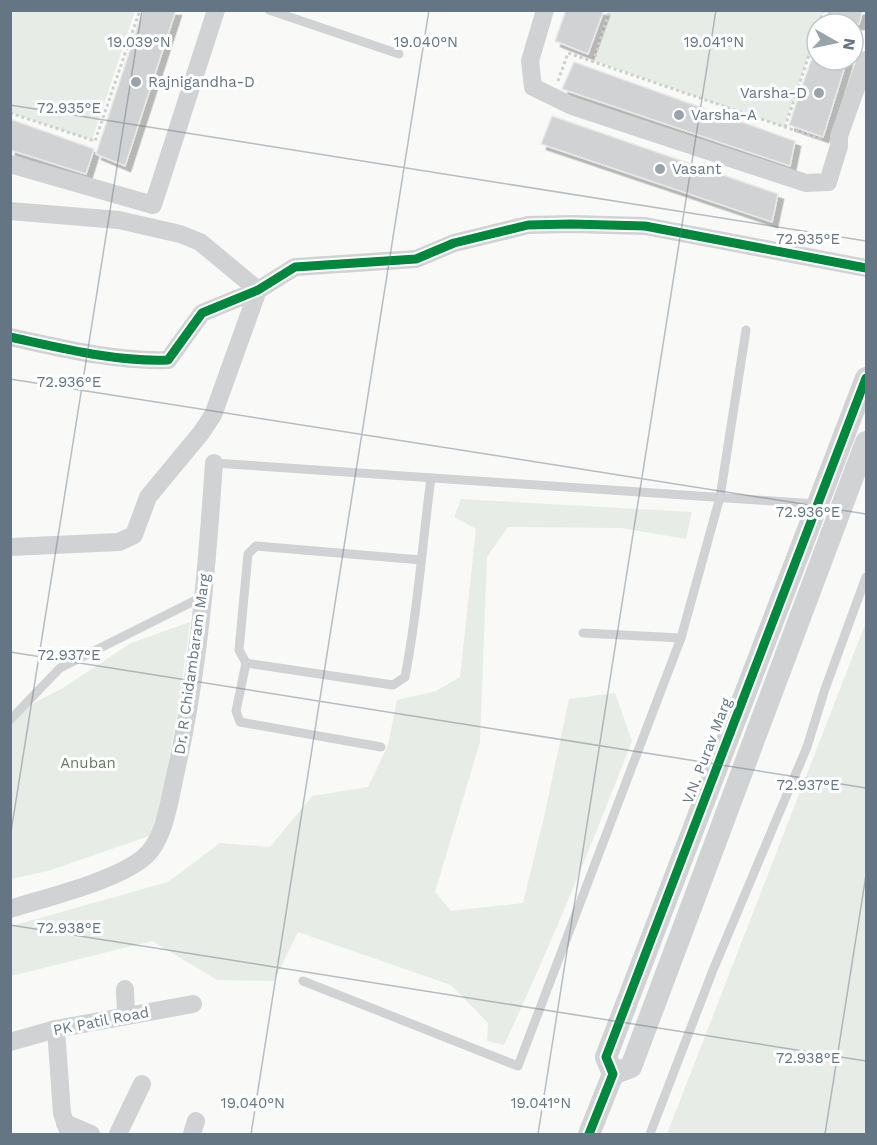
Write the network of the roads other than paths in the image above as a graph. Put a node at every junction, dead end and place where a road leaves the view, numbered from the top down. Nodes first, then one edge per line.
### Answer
1 (269, 10) edge
2 (545, 10) edge
3 (214, 12) edge
4 (399, 54) dead end
5 (867, 60) edge
6 (10, 164) edge
7 (10, 211) edge
8 (867, 268) edge
9 (258, 290) junction
10 (746, 330) dead end
11 (10, 337) edge
12 (867, 378) edge
13 (867, 442) edge
14 (214, 463) joint
15 (431, 477) junction
16 (720, 497) junction
17 (818, 504) junction
18 (10, 547) edge
19 (800, 551) junction
20 (822, 558) junction
21 (421, 560) junction
22 (867, 577) edge
23 (204, 596) junction
24 (583, 633) dead end
25 (681, 639) junction
26 (246, 663) junction
27 (10, 720) edge
28 (381, 747) dead end
29 (10, 909) edge
30 (303, 981) dead end
31 (125, 989) dead end
32 (193, 1004) dead end
33 (126, 1016) junction
34 (56, 1029) junction
35 (10, 1042) edge
36 (613, 1074) junction
37 (141, 1084) dead end
38 (67, 1129) edge
39 (91, 1134) edge
40 (118, 1134) edge
41 (589, 1134) edge
42 (650, 1134) edge

1 - 4 lane
2 - 5 street
3 - 6 street
7 - 9 street
8 - 9 street
9 - 11 street
9 - 18 street
10 - 16 lane
12 - 17 street, V.N. Purav Marg
13 - 20 street
14 - 15 lane
14 - 23 street, Dr. R Chidambaram Marg
15 - 16 lane
15 - 21 lane
16 - 17 lane
16 - 25 lane
17 - 19 street, V.N. Purav Marg
19 - 20 street
19 - 36 street, V.N. Purav Marg
20 - 36 street
21 - 26 lane
21 - 26 lane
22 - 42 lane
23 - 27 lane
23 - 29 street, Dr. R Chidambaram Marg
24 - 25 lane
25 - 30 lane
26 - 28 lane
31 - 33 street
32 - 33 street, PK Patil Road
33 - 34 street, PK Patil Road
34 - 35 street, PK Patil Road
34 - 38 street
36 - 41 street, V.N. Purav Marg
37 - 40 street
38 - 39 street

